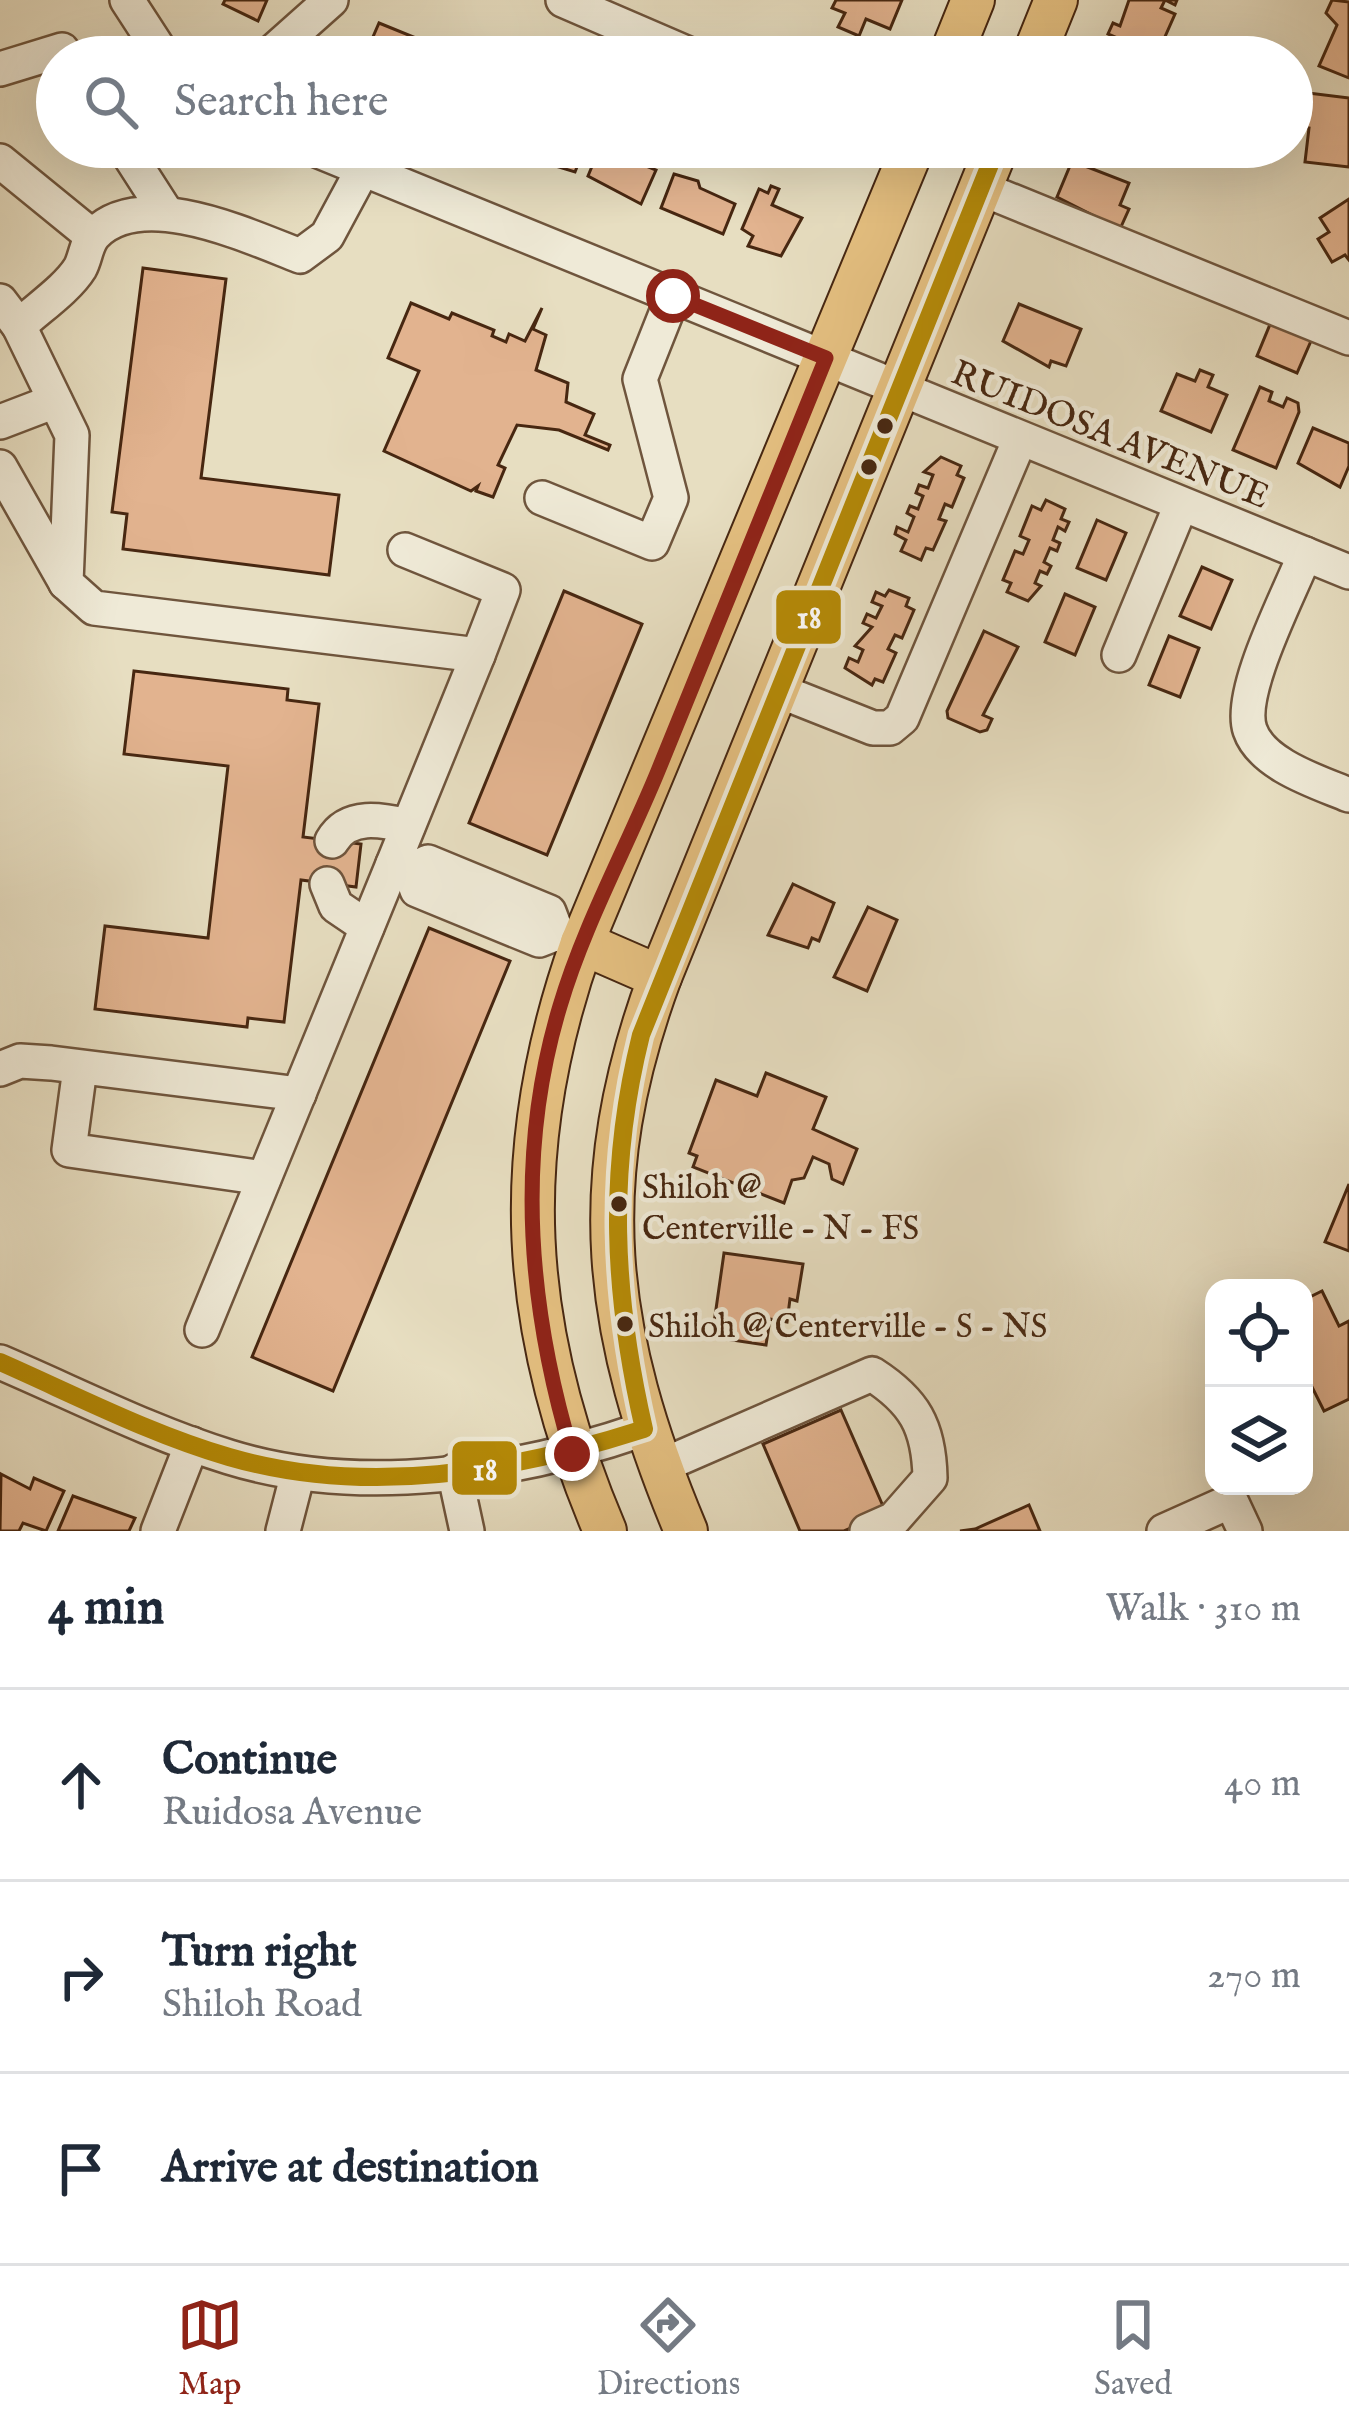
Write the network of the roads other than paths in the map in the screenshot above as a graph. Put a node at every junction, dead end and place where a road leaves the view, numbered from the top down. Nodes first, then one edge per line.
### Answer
1 (127, 0) edge
2 (332, 0) edge
3 (563, 0) edge
4 (973, 0) edge
5 (1056, 0) edge
6 (150, 36) edge
7 (291, 36) edge
8 (646, 36) edge
9 (958, 36) edge
10 (1042, 36) edge
11 (36, 58) edge
12 (0, 70) edge
13 (0, 161) edge
14 (137, 168) edge
15 (902, 168) edge
16 (988, 168) edge
17 (363, 169) joint
18 (980, 188) junction
19 (167, 214) junction
20 (92, 236) junction
21 (673, 296) junction
22 (9, 314) edge
23 (1349, 338) edge
24 (826, 358) junction
25 (900, 388) junction
26 (55, 401) junction
27 (0, 422) edge
28 (1020, 439) junction
29 (0, 467) edge
30 (542, 498) dead end
31 (1181, 505) junction
32 (405, 550) dead end
33 (1305, 554) junction
34 (1349, 572) edge
35 (66, 583) junction
36 (478, 655) junction
37 (1118, 655) dead end
38 (777, 690) junction
39 (1349, 795) edge
40 (408, 826) junction
41 (332, 841) dead end
42 (401, 868) junction
43 (327, 884) dead end
44 (367, 927) junction
45 (570, 938) junction
46 (660, 977) junction
47 (80, 1068) junction
48 (0, 1069) edge
49 (299, 1094) junction
50 (264, 1178) junction
51 (202, 1330) dead end
52 (0, 1362) edge
53 (192, 1444) junction
54 (651, 1448) junction
55 (572, 1454) junction
56 (454, 1471) junction
57 (298, 1474) junction
58 (158, 1531) edge
59 (284, 1531) edge
60 (467, 1531) edge
61 (605, 1531) edge
62 (686, 1531) edge
63 (867, 1531) edge
64 (1165, 1531) edge
65 (1245, 1531) edge

1 - 6 street
2 - 7 street
3 - 8 street
4 - 9 main road
5 - 10 main road
11 - 12 street
13 - 20 street
14 - 19 street
15 - 24 main road
16 - 18 main road
17 - 19 street
17 - 21 street, RUIDOSA AVENUE
18 - 23 street
18 - 25 main road
19 - 20 street
20 - 22 street
21 - 24 street, RUIDOSA AVENUE
21 - 30 street
22 - 26 street
24 - 25 street, RUIDOSA AVENUE
24 - 45 main road
25 - 28 street, RUIDOSA AVENUE
25 - 38 main road
26 - 27 street
26 - 35 street
28 - 31 street, RUIDOSA AVENUE
28 - 38 street
29 - 35 street
31 - 33 street, RUIDOSA AVENUE
31 - 37 street
32 - 36 street
33 - 34 street, RUIDOSA AVENUE
33 - 39 street
35 - 36 street
36 - 40 street
38 - 46 main road
40 - 41 street
40 - 42 street
42 - 44 street
42 - 45 street
43 - 44 street
44 - 49 street
45 - 46 main road
45 - 55 main road
46 - 54 main road
47 - 48 street
47 - 49 street
47 - 50 street
49 - 50 street
50 - 51 street
52 - 53 street
53 - 57 street
53 - 58 street
54 - 55 street
54 - 62 main road
54 - 63 street
55 - 56 street
55 - 61 main road
56 - 57 street
56 - 60 street
57 - 59 street
64 - 65 street

